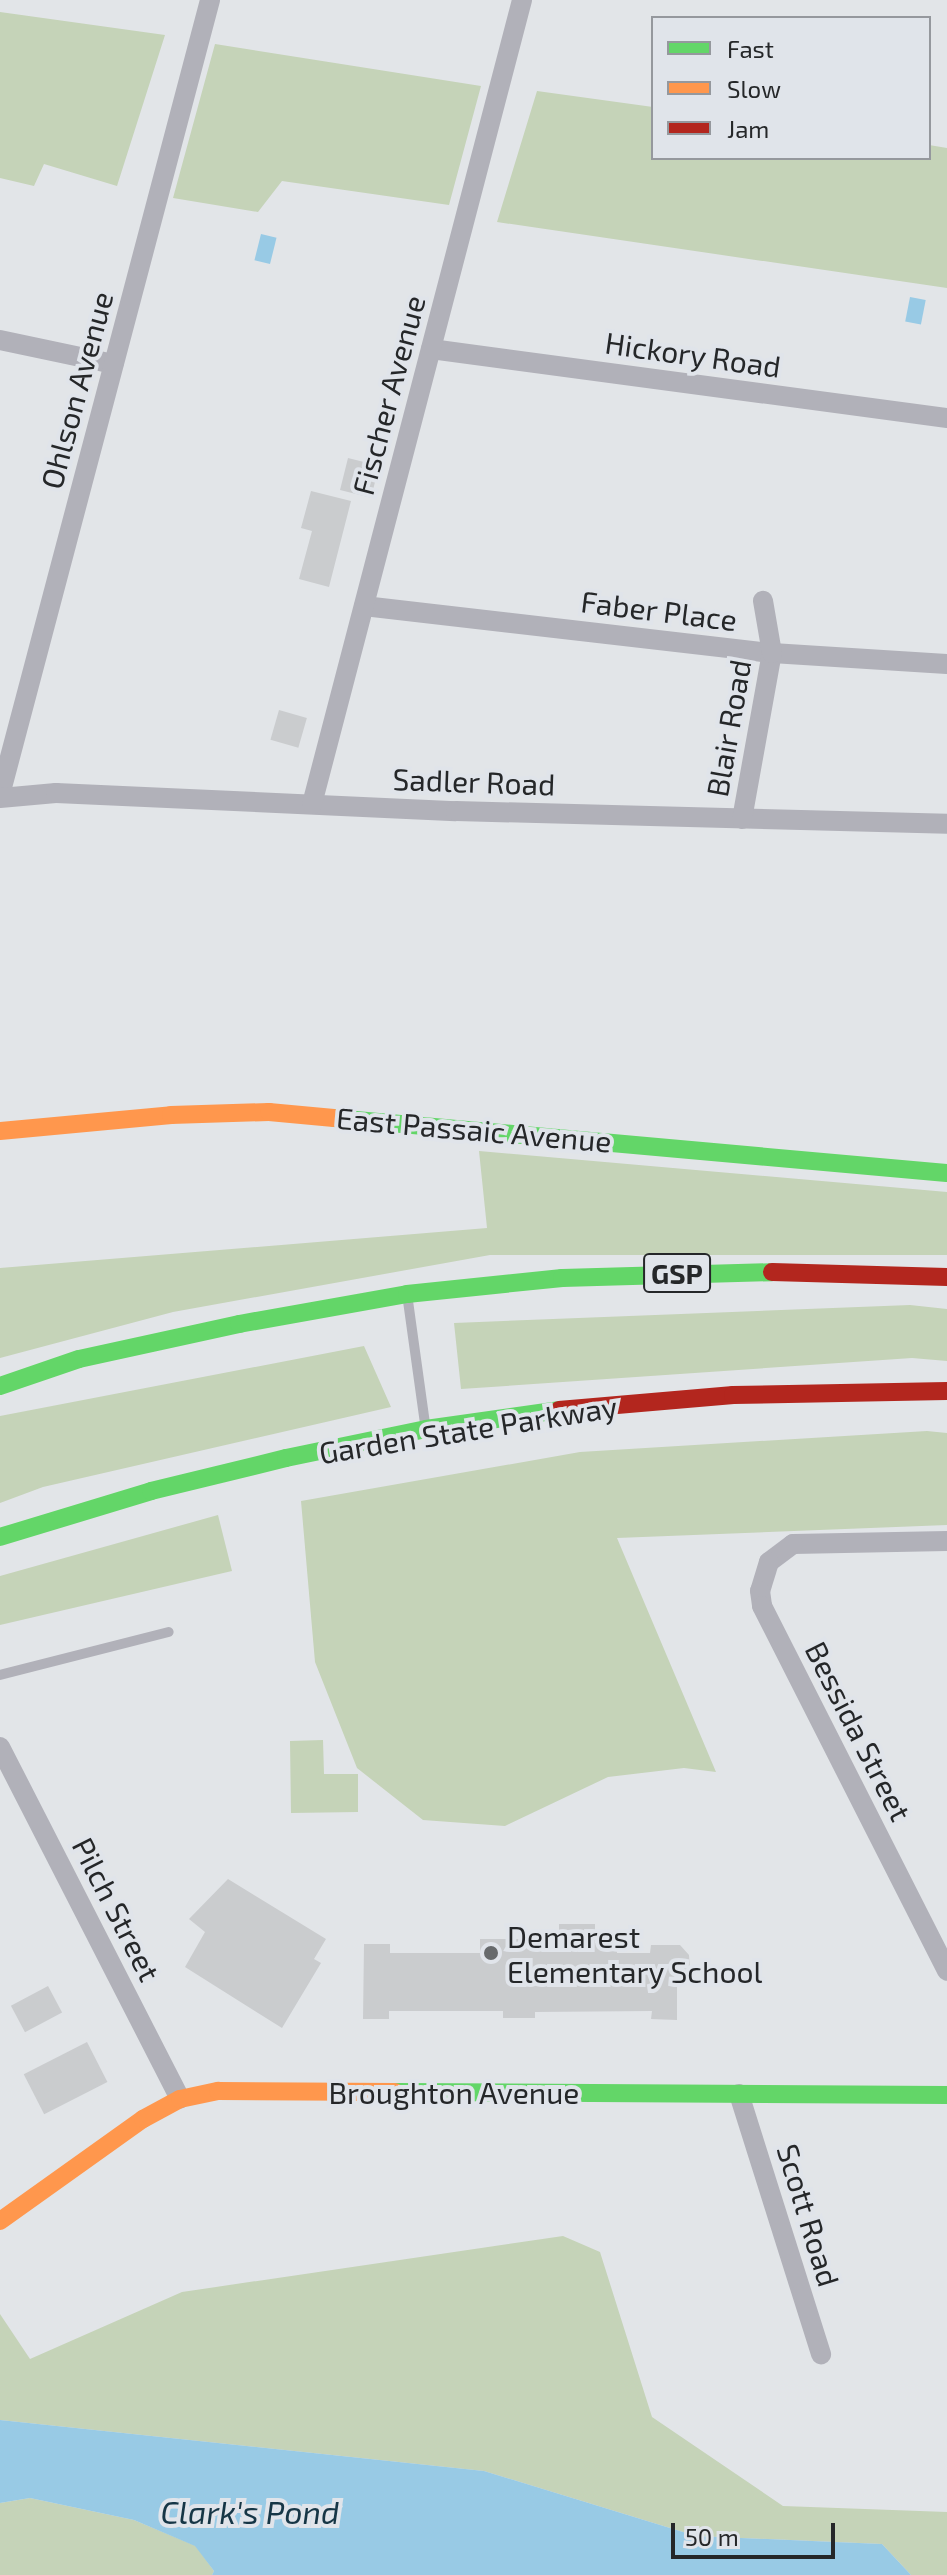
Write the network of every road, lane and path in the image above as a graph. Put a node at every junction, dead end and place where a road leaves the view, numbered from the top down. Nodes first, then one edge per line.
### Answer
1 (210, 0) edge
2 (522, 0) edge
3 (0, 340) edge
4 (431, 349) junction
5 (114, 364) junction
6 (947, 418) edge
7 (763, 601) dead end
8 (364, 606) junction
9 (772, 653) junction
10 (947, 664) edge
11 (0, 796) edge
12 (312, 804) junction
13 (742, 819) junction
14 (947, 824) edge
15 (0, 1131) edge
16 (947, 1173) edge
17 (947, 1277) edge
18 (407, 1294) junction
19 (0, 1386) edge
20 (947, 1391) edge
21 (426, 1429) junction
22 (0, 1537) edge
23 (947, 1541) edge
24 (169, 1632) dead end
25 (0, 1675) edge
26 (0, 1747) edge
27 (947, 1971) edge
28 (739, 2094) junction
29 (947, 2095) edge
30 (180, 2099) junction
31 (0, 2221) edge
32 (821, 2354) dead end

1 - 5 street, Ohlson Avenue
2 - 4 street, Fischer Avenue
3 - 5 street
4 - 6 street, Hickory Road
4 - 8 street, Fischer Avenue
5 - 11 street, Ohlson Avenue
7 - 9 street, Blair Road
8 - 9 street, Faber Place
8 - 12 street, Fischer Avenue
9 - 10 street, Faber Place
9 - 13 street, Blair Road
11 - 12 street, Sadler Road
12 - 13 street, Sadler Road
13 - 14 street, Sadler Road
15 - 16 main road, East Passaic Avenue
17 - 18 main road, GSP
18 - 19 main road, GSP
18 - 21 lane
20 - 21 main road, Garden State Parkway
21 - 22 main road, Garden State Parkway
23 - 27 street, Bessida Street
24 - 25 lane
26 - 30 street, Pilch Street
28 - 29 main road, Broughton Avenue
28 - 30 main road, Broughton Avenue
28 - 32 street, Scott Road
30 - 31 main road, Broughton Avenue

